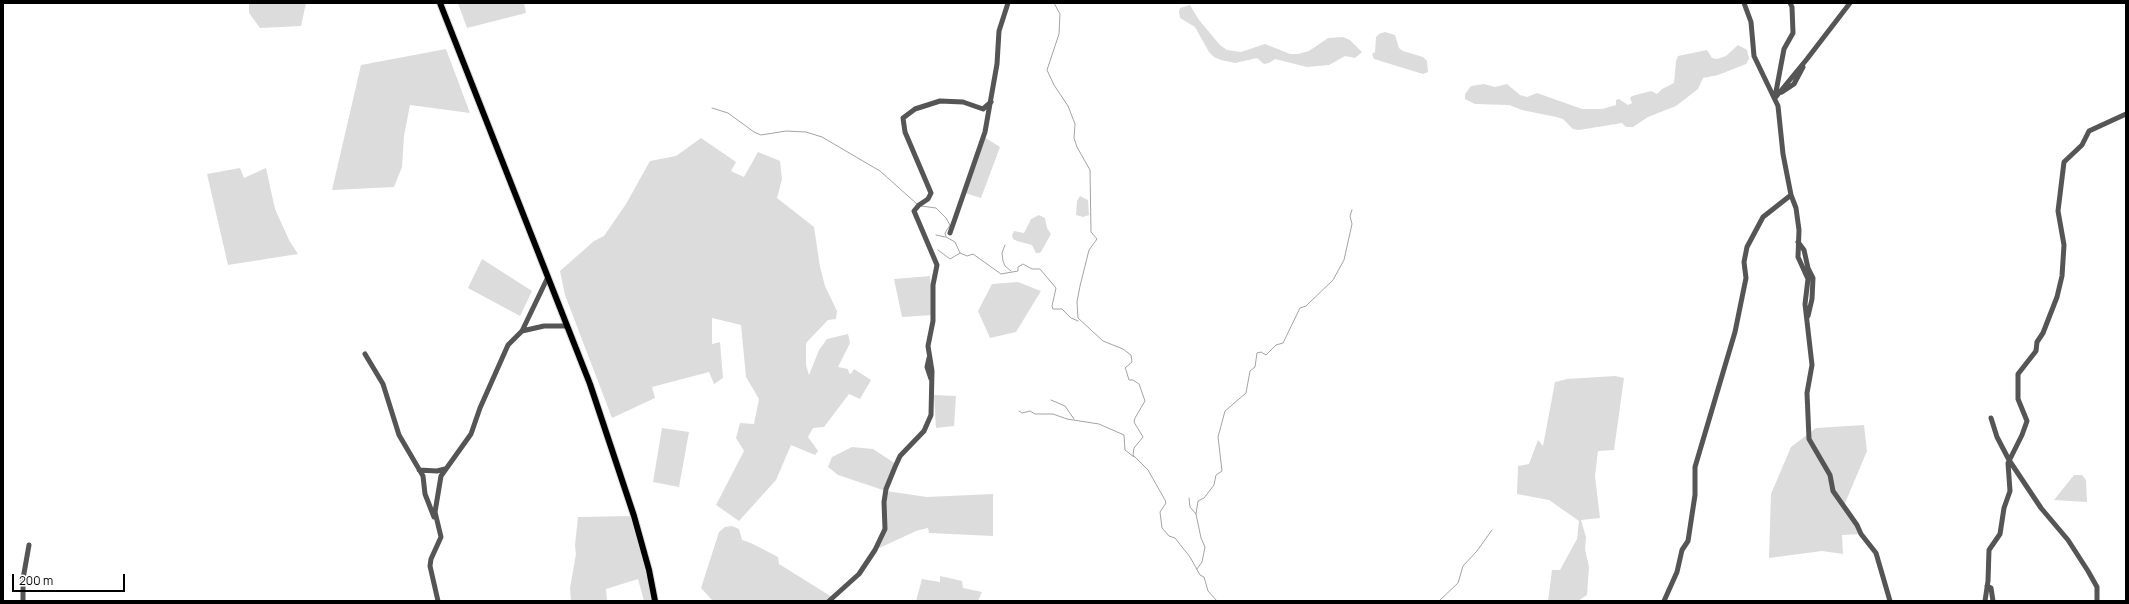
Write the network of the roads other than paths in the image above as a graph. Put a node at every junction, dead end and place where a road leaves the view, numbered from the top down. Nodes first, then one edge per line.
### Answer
1 (440, 3) edge
2 (1008, 3) edge
3 (1744, 3) edge
4 (1790, 3) edge
5 (1850, 3) edge
6 (1776, 96) junction
7 (991, 102) junction
8 (2126, 114) edge
9 (1791, 194) junction
10 (950, 233) dead end
11 (547, 279) junction
12 (566, 326) junction
13 (522, 330) junction
14 (365, 354) dead end
15 (1991, 418) dead end
16 (2009, 460) junction
17 (445, 469) junction
18 (419, 470) junction
19 (436, 520) junction
20 (29, 545) dead end
21 (1987, 586) junction
22 (23, 601) edge
23 (438, 601) edge
24 (655, 601) edge
25 (829, 601) edge
26 (1664, 601) edge
27 (1890, 601) edge
28 (1985, 601) edge
29 (1993, 601) edge
30 (2097, 601) edge

1 - 11 main road
2 - 7 street
3 - 6 street
4 - 6 street
5 - 6 street
6 - 9 street
7 - 10 street
7 - 25 street
8 - 16 street
9 - 26 street
9 - 27 street
11 - 12 main road
11 - 13 street
12 - 13 street
12 - 24 main road
13 - 17 street
14 - 18 street
15 - 16 street
16 - 21 street
16 - 30 street
17 - 18 street
17 - 19 street
18 - 19 street
19 - 23 street
20 - 22 street
21 - 28 street
21 - 29 street

